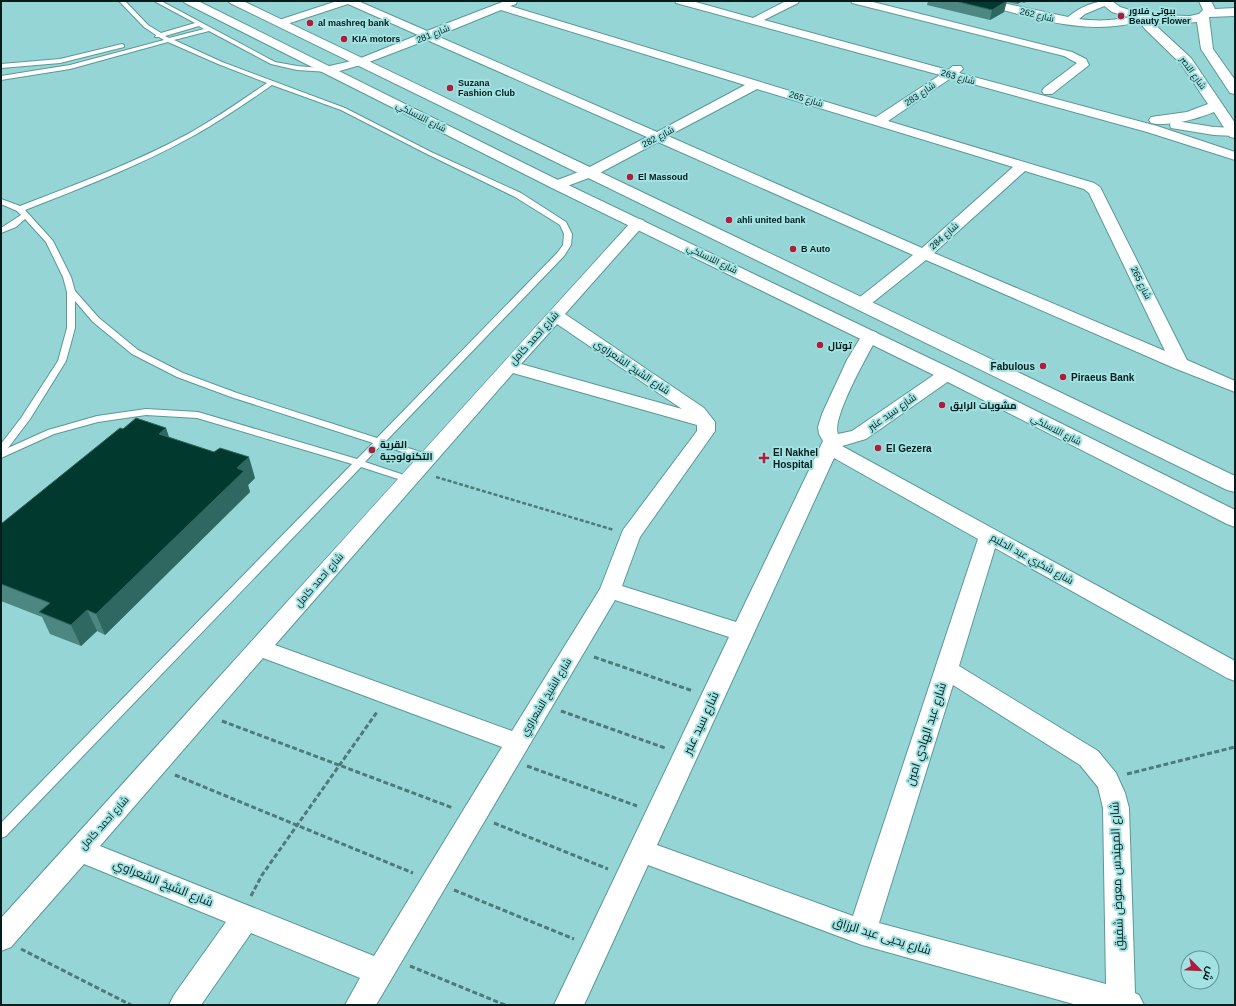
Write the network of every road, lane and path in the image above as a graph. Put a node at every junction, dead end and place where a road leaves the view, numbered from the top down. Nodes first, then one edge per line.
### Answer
1 (122, 1) edge
2 (157, 1) edge
3 (189, 1) edge
4 (234, 1) edge
5 (349, 1) edge
6 (514, 1) edge
7 (680, 1) edge
8 (715, 1) edge
9 (794, 1) edge
10 (856, 1) edge
11 (981, 1) edge
12 (1205, 1) edge
13 (1104, 2) edge
14 (912, 5) dead end
15 (501, 7) junction
16 (900, 12) junction
17 (1235, 12) edge
18 (768, 15) junction
19 (1205, 15) junction
20 (1142, 18) junction
21 (1070, 21) junction
22 (755, 22) junction
23 (280, 23) junction
24 (199, 24) junction
25 (209, 29) junction
26 (160, 36) junction
27 (428, 36) junction
28 (168, 40) junction
29 (360, 62) junction
30 (1, 66) edge
31 (960, 67) junction
32 (329, 70) junction
33 (950, 74) junction
34 (1, 78) edge
35 (272, 82) junction
36 (757, 84) junction
37 (1235, 90) edge
38 (1048, 91) junction
39 (743, 93) junction
40 (1216, 106) junction
41 (1156, 120) junction
42 (879, 121) junction
43 (1234, 133) edge
44 (658, 137) junction
45 (1235, 156) edge
46 (1024, 165) junction
47 (589, 173) junction
48 (1012, 176) junction
49 (557, 185) junction
50 (2, 202) edge
51 (1102, 203) junction
52 (23, 212) junction
53 (638, 223) junction
54 (1, 231) edge
55 (924, 254) junction
56 (71, 292) junction
57 (861, 304) junction
58 (555, 315) junction
59 (870, 336) junction
60 (1180, 364) junction
61 (509, 366) junction
62 (947, 374) junction
63 (1235, 387) edge
64 (706, 422) junction
65 (379, 442) junction
66 (831, 444) junction
67 (1, 451) edge
68 (1, 455) edge
69 (360, 463) junction
70 (416, 469) junction
71 (1235, 485) edge
72 (1235, 519) edge
73 (630, 534) junction
74 (989, 536) junction
75 (610, 590) junction
76 (743, 633) junction
77 (260, 648) junction
78 (574, 650) junction
79 (946, 669) junction
80 (1235, 672) edge
81 (389, 695) junction
82 (712, 698) junction
83 (542, 704) junction
84 (201, 714) junction
85 (1235, 747) edge
86 (513, 751) junction
87 (686, 755) junction
88 (340, 765) junction
89 (154, 766) junction
90 (1107, 780) junction
91 (658, 813) junction
92 (474, 816) junction
93 (296, 826) junction
94 (1, 832) edge
95 (81, 850) junction
96 (641, 850) junction
97 (628, 878) junction
98 (434, 882) junction
99 (246, 917) junction
100 (862, 932) junction
101 (8, 942) edge
102 (596, 948) junction
103 (384, 965) junction
104 (1125, 1004) edge
105 (130, 1005) edge
106 (184, 1005) edge
107 (360, 1005) edge
108 (505, 1005) edge
109 (569, 1005) edge

1 - 26 lane
2 - 24 lane
3 - 32 main road, شارع اللاسلكي
4 - 23 main road
5 - 23 street
5 - 27 street
6 - 15 street, شارع 281
7 - 22 street, شارع 263
8 - 18 street, شارع 263
9 - 18 street
10 - 16 street
11 - 21 street, شارع 262
12 - 19 main road
13 - 20 main road
13 - 21 street
14 - 16 street
15 - 27 street, شارع 281
15 - 36 street, شارع 265
16 - 38 street
17 - 19 main road
18 - 22 street
18 - 31 street, شارع 263
19 - 20 main road
19 - 37 main road
20 - 21 street, شارع 262
20 - 40 main road, شارع النصر
22 - 33 street, شارع 263
23 - 29 main road
24 - 25 lane
24 - 26 lane
25 - 28 lane
25 - 32 lane
26 - 28 lane
26 - 30 lane
27 - 29 street, شارع 281
27 - 44 street
28 - 34 lane
28 - 35 lane
29 - 32 street, شارع 281
29 - 47 main road
31 - 33 street, شارع 283
31 - 38 street, شارع 263
32 - 49 main road, شارع اللاسلكي
33 - 42 street, شارع 283
33 - 45 street, شارع 263
35 - 52 lane
35 - 65 lane
36 - 39 street, شارع 282
36 - 42 street, شارع 265
38 - 41 street, شارع 263
39 - 44 street, شارع 282
39 - 48 street, شارع 265
40 - 41 main road
40 - 43 main road, شارع النصر
41 - 43 street, شارع 263
42 - 46 street, شارع 265
44 - 47 street, شارع 282
44 - 55 street
46 - 48 street, شارع 284
46 - 51 street, شارع 265
47 - 49 street, شارع 282
47 - 57 main road
48 - 51 street, شارع 265
48 - 55 street, شارع 284
49 - 53 main road, شارع اللاسلكي
50 - 52 lane
51 - 60 street, شارع 265
52 - 54 lane
52 - 56 lane
53 - 58 street, شارع احمد كامل
53 - 59 main road, شارع اللاسلكي
55 - 57 street, شارع 284
55 - 60 street
56 - 65 lane
56 - 67 lane
57 - 71 main road
58 - 61 street, شارع احمد كامل
58 - 64 street, شارع الشيخ الشعراوي
59 - 62 main road, شارع اللاسلكي
59 - 66 street
60 - 63 street
61 - 64 street, شارع الشيخ الشعراوي
61 - 70 street, شارع احمد كامل
62 - 66 street, شارع سيد عنبر
62 - 72 main road, شارع اللاسلكي
64 - 73 street, شارع الشيخ الشعراوي
65 - 69 lane
65 - 70 lane
66 - 74 street, شارع شكري عبد الحليم
66 - 76 street, شارع سيد عنبر
68 - 69 lane
69 - 70 lane
69 - 94 lane
70 - 73 path
70 - 77 street, شارع احمد كامل
73 - 75 street, شارع الشيخ الشعراوي
74 - 79 street, شارع عبد الهادي امين
74 - 80 street, شارع شكري عبد الحليم
75 - 76 street
75 - 78 street, شارع الشيخ الشعراوي
76 - 82 street, شارع سيد عنبر
77 - 81 street
77 - 84 street, شارع احمد كامل
78 - 82 path
78 - 83 street, شارع الشيخ الشعراوي
79 - 90 street, شارع المهندس معوض شفيق
79 - 100 street, شارع عبد الهادي امين
81 - 86 street
81 - 88 path
82 - 87 street, شارع سيد عنبر
83 - 86 street, شارع الشيخ الشعراوي
83 - 87 path
84 - 88 path
84 - 89 street, شارع احمد كامل
85 - 90 path
86 - 91 path
86 - 92 street, شارع الشيخ الشعراوي
87 - 91 street, شارع سيد عنبر
88 - 92 path
88 - 93 path
89 - 93 path
89 - 95 street, شارع احمد كامل
90 - 104 street, شارع المهندس معوض شفيق
91 - 96 street, شارع سيد عنبر
92 - 97 path
92 - 98 street, شارع الشيخ الشعراوي
93 - 98 path
93 - 99 path
95 - 99 street, شارع الشيخ الشعراوي
95 - 101 street, شارع احمد كامل
96 - 97 street, شارع سيد عنبر
96 - 100 street, شارع يحيى عبد الرزاق
97 - 102 street, شارع سيد عنبر
98 - 102 path
98 - 103 street, شارع الشيخ الشعراوي
99 - 103 street, شارع الشيخ الشعراوي
99 - 106 street
100 - 104 street, شارع يحيى عبد الرزاق
101 - 105 path
102 - 109 street, شارع سيد عنبر
103 - 107 street, شارع الشيخ الشعراوي
103 - 108 path

